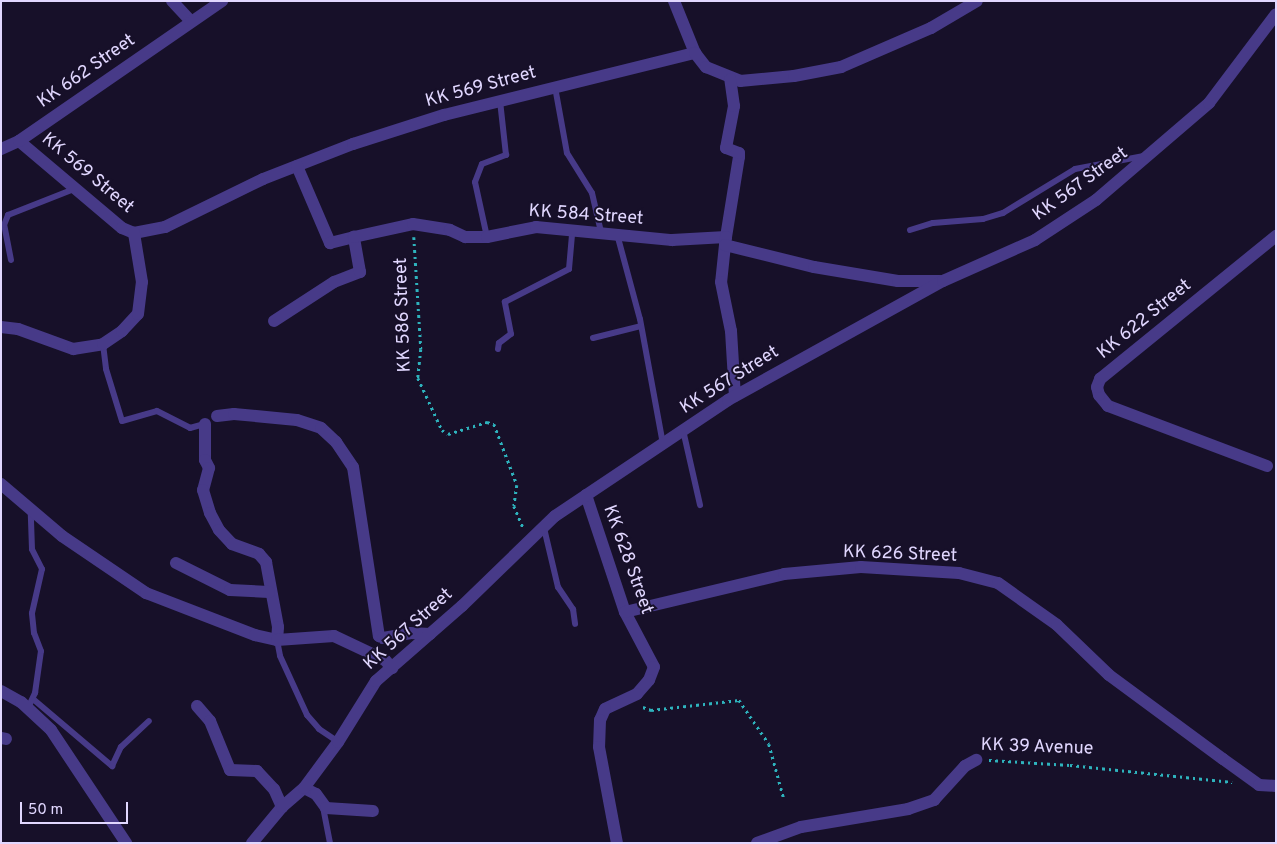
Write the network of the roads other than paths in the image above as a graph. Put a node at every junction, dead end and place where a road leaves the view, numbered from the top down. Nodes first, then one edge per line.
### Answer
1 (172, 1) edge
2 (222, 1) edge
3 (674, 1) edge
4 (977, 1) edge
5 (1276, 14) edge
6 (190, 20) junction
7 (695, 53) junction
8 (730, 78) junction
9 (555, 86) junction
10 (500, 101) junction
11 (19, 141) junction
12 (1, 149) edge
13 (1150, 156) junction
14 (297, 166) junction
15 (74, 189) junction
16 (3, 225) edge
17 (910, 230) dead end
18 (572, 232) junction
19 (601, 232) junction
20 (134, 233) junction
21 (617, 234) junction
22 (1276, 236) edge
23 (488, 237) junction
24 (354, 238) junction
25 (725, 241) junction
26 (11, 260) dead end
27 (942, 281) junction
28 (274, 321) dead end
29 (641, 326) junction
30 (1, 328) edge
31 (593, 338) dead end
32 (104, 344) junction
33 (498, 349) dead end
34 (735, 396) junction
35 (217, 416) joint
36 (205, 424) junction
37 (683, 430) junction
38 (663, 444) junction
39 (1267, 466) dead end
40 (1, 484) edge
41 (586, 495) junction
42 (700, 505) dead end
43 (31, 507) junction
44 (544, 527) junction
45 (176, 563) dead end
46 (269, 592) junction
47 (625, 612) junction
48 (575, 624) dead end
49 (430, 634) junction
50 (277, 640) junction
51 (392, 668) junction
52 (1, 691) edge
53 (31, 704) junction
54 (197, 706) dead end
55 (149, 721) dead end
56 (338, 742) junction
57 (976, 760) road end
58 (1276, 786) edge
59 (304, 788) junction
60 (323, 806) junction
61 (282, 807) junction
62 (373, 811) dead end
63 (120, 840) edge
64 (252, 843) edge
65 (330, 843) edge
66 (617, 843) edge
67 (757, 843) edge

1 - 6 street
2 - 6 street, KK 662 Street
3 - 7 street
4 - 8 street
5 - 13 street, KK 567 Street
6 - 11 street, KK 662 Street
7 - 8 street
7 - 9 street, KK 569 Street
8 - 25 street
9 - 10 street, KK 569 Street
9 - 19 lane
10 - 14 street, KK 569 Street
10 - 23 lane
11 - 12 street, KK 662 Street
11 - 15 street, KK 569 Street
13 - 17 lane
13 - 27 street, KK 567 Street
14 - 20 street, KK 569 Street
14 - 24 street, KK 584 Street
15 - 16 lane
15 - 20 street, KK 569 Street
16 - 26 lane
18 - 19 street, KK 584 Street
18 - 23 street, KK 584 Street
18 - 33 lane
19 - 21 street, KK 584 Street
20 - 32 street
21 - 25 street, KK 584 Street
21 - 29 lane
22 - 39 street, KK 622 Street
23 - 24 street, KK 584 Street
24 - 28 street
25 - 27 street, KK 584 Street
25 - 34 street
27 - 34 street, KK 567 Street
29 - 31 lane
29 - 38 lane
30 - 32 street
32 - 36 lane
34 - 37 street, KK 567 Street
35 - 36 lane
35 - 49 street
36 - 46 street
37 - 38 street, KK 567 Street
37 - 42 lane
38 - 41 street, KK 567 Street
40 - 43 street
41 - 44 street, KK 567 Street
41 - 47 street, KK 628 Street
43 - 50 street
43 - 53 lane
44 - 48 lane
44 - 49 street, KK 567 Street
45 - 46 street
46 - 50 street
47 - 58 street, KK 626 Street
47 - 66 street, KK 628 Street
49 - 51 street, KK 567 Street
50 - 51 street
50 - 56 lane
51 - 56 street, KK 567 Street
52 - 53 street
53 - 55 lane
53 - 63 street
54 - 61 street
56 - 59 street, KK 567 Street
57 - 67 street, KK 39 Avenue
59 - 60 street
59 - 61 street, KK 567 Street
60 - 62 street
60 - 65 lane
61 - 64 street, KK 567 Street

